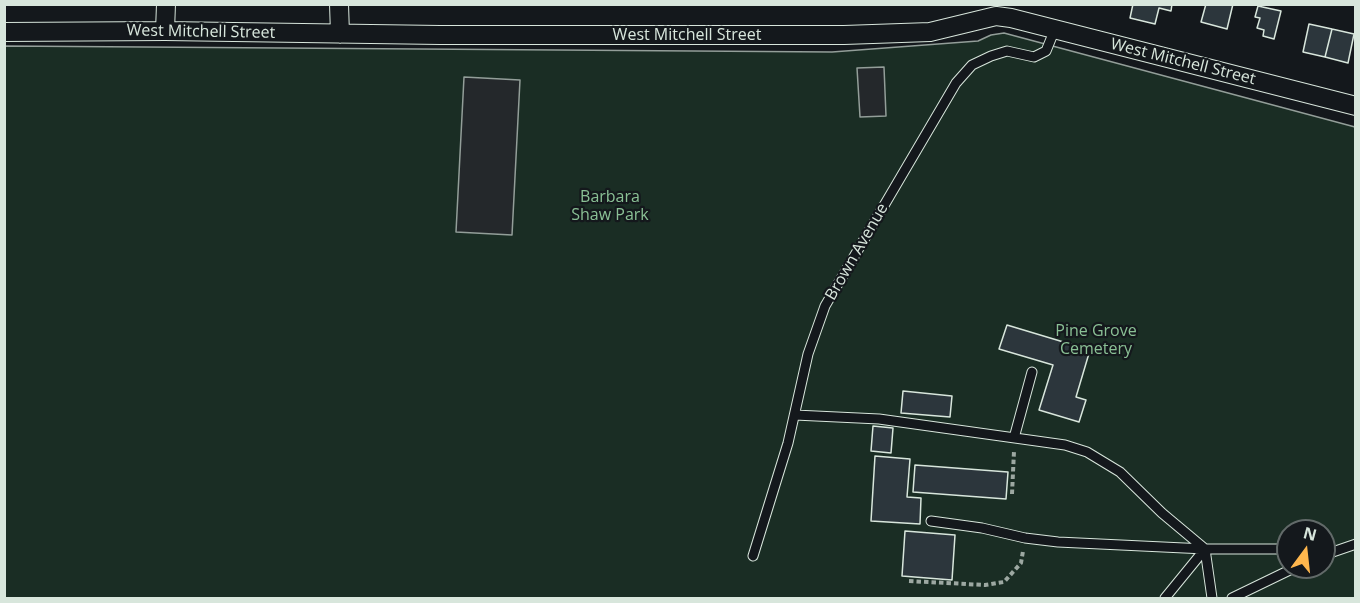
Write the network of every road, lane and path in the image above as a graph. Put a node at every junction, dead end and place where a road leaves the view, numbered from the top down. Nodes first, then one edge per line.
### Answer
1 (166, 4) edge
2 (339, 4) edge
3 (986, 12) edge
4 (1055, 29) junction
5 (165, 31) junction
6 (4, 32) edge
7 (340, 34) junction
8 (1356, 106) edge
9 (1032, 372) dead end
10 (795, 415) junction
11 (1014, 438) junction
12 (1012, 494) dead end
13 (931, 521) dead end
14 (1025, 538) junction
15 (1356, 544) edge
16 (1336, 548) edge
17 (1341, 548) junction
18 (1205, 549) junction
19 (1276, 549) edge
20 (1336, 550) edge
21 (753, 556) dead end
22 (1276, 577) edge
23 (909, 581) dead end
24 (1165, 598) edge
25 (1212, 598) edge
26 (1232, 598) edge

1 - 5 street
2 - 7 street
3 - 4 street, West Mitchell Street
3 - 7 street, West Mitchell Street
4 - 8 street, West Mitchell Street
4 - 10 lane, Brown Avenue
5 - 6 street, West Mitchell Street
5 - 7 street, West Mitchell Street
9 - 11 lane
10 - 11 lane
10 - 21 lane, Brown Avenue
11 - 12 path
11 - 18 lane
13 - 14 lane
14 - 18 lane
14 - 23 path
15 - 17 lane
16 - 17 lane
17 - 20 lane
18 - 19 lane
18 - 24 lane
18 - 25 lane
22 - 26 lane

